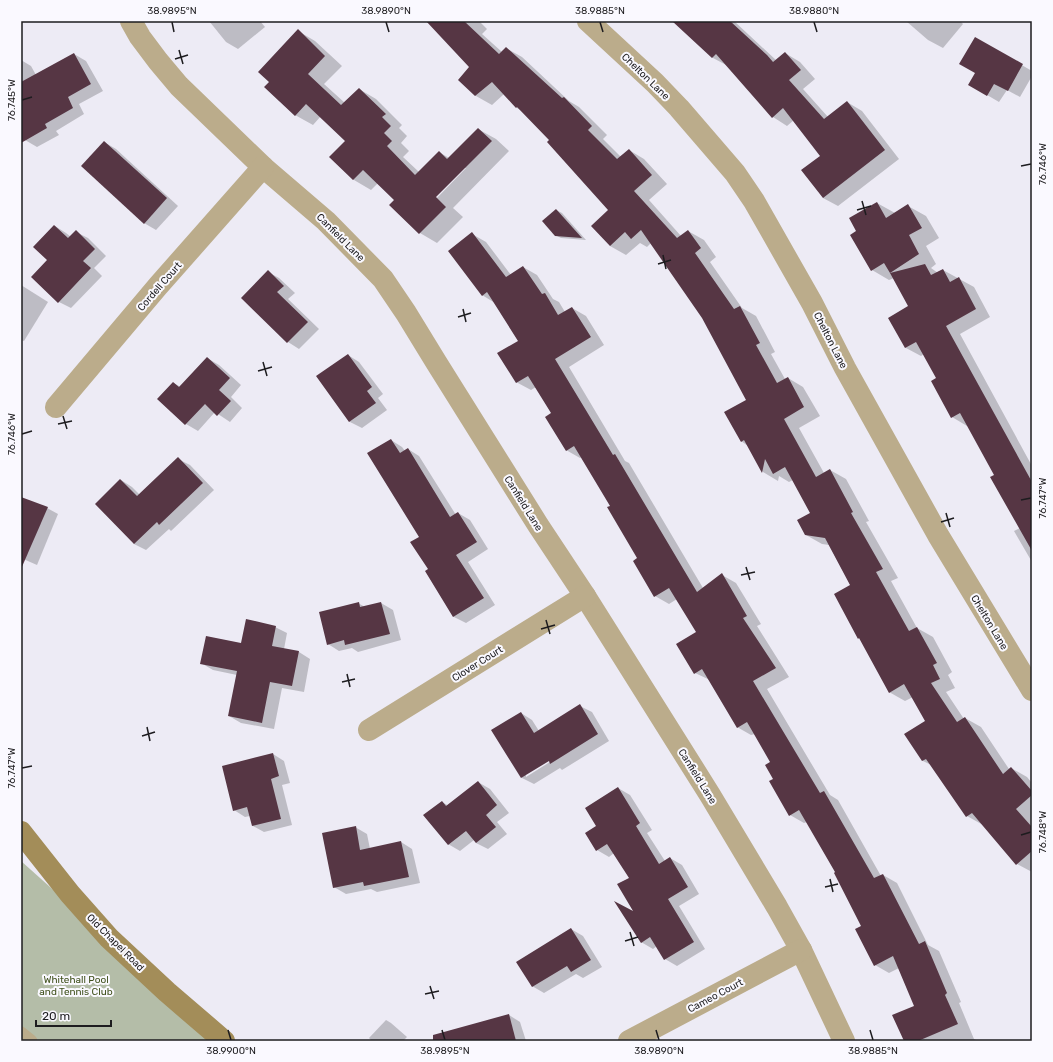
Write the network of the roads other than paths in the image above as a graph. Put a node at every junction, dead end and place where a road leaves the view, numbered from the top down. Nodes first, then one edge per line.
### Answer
1 (131, 21) edge
2 (588, 21) edge
3 (263, 167) junction
4 (56, 407) dead end
5 (585, 596) junction
6 (1032, 690) edge
7 (369, 730) dead end
8 (21, 832) edge
9 (801, 950) junction
10 (21, 1033) edge
11 (31, 1041) edge
12 (224, 1041) edge
13 (629, 1041) edge
14 (844, 1041) edge

1 - 3 street, Canfield Lane
2 - 6 street, Chelton Lane
3 - 4 street, Cordell Court
3 - 5 street, Canfield Lane
5 - 7 street, Clover Court
5 - 9 street, Canfield Lane
8 - 12 street, Old Chapel Road
9 - 13 street, Cameo Court
9 - 14 street, Canfield Lane
10 - 11 lane

